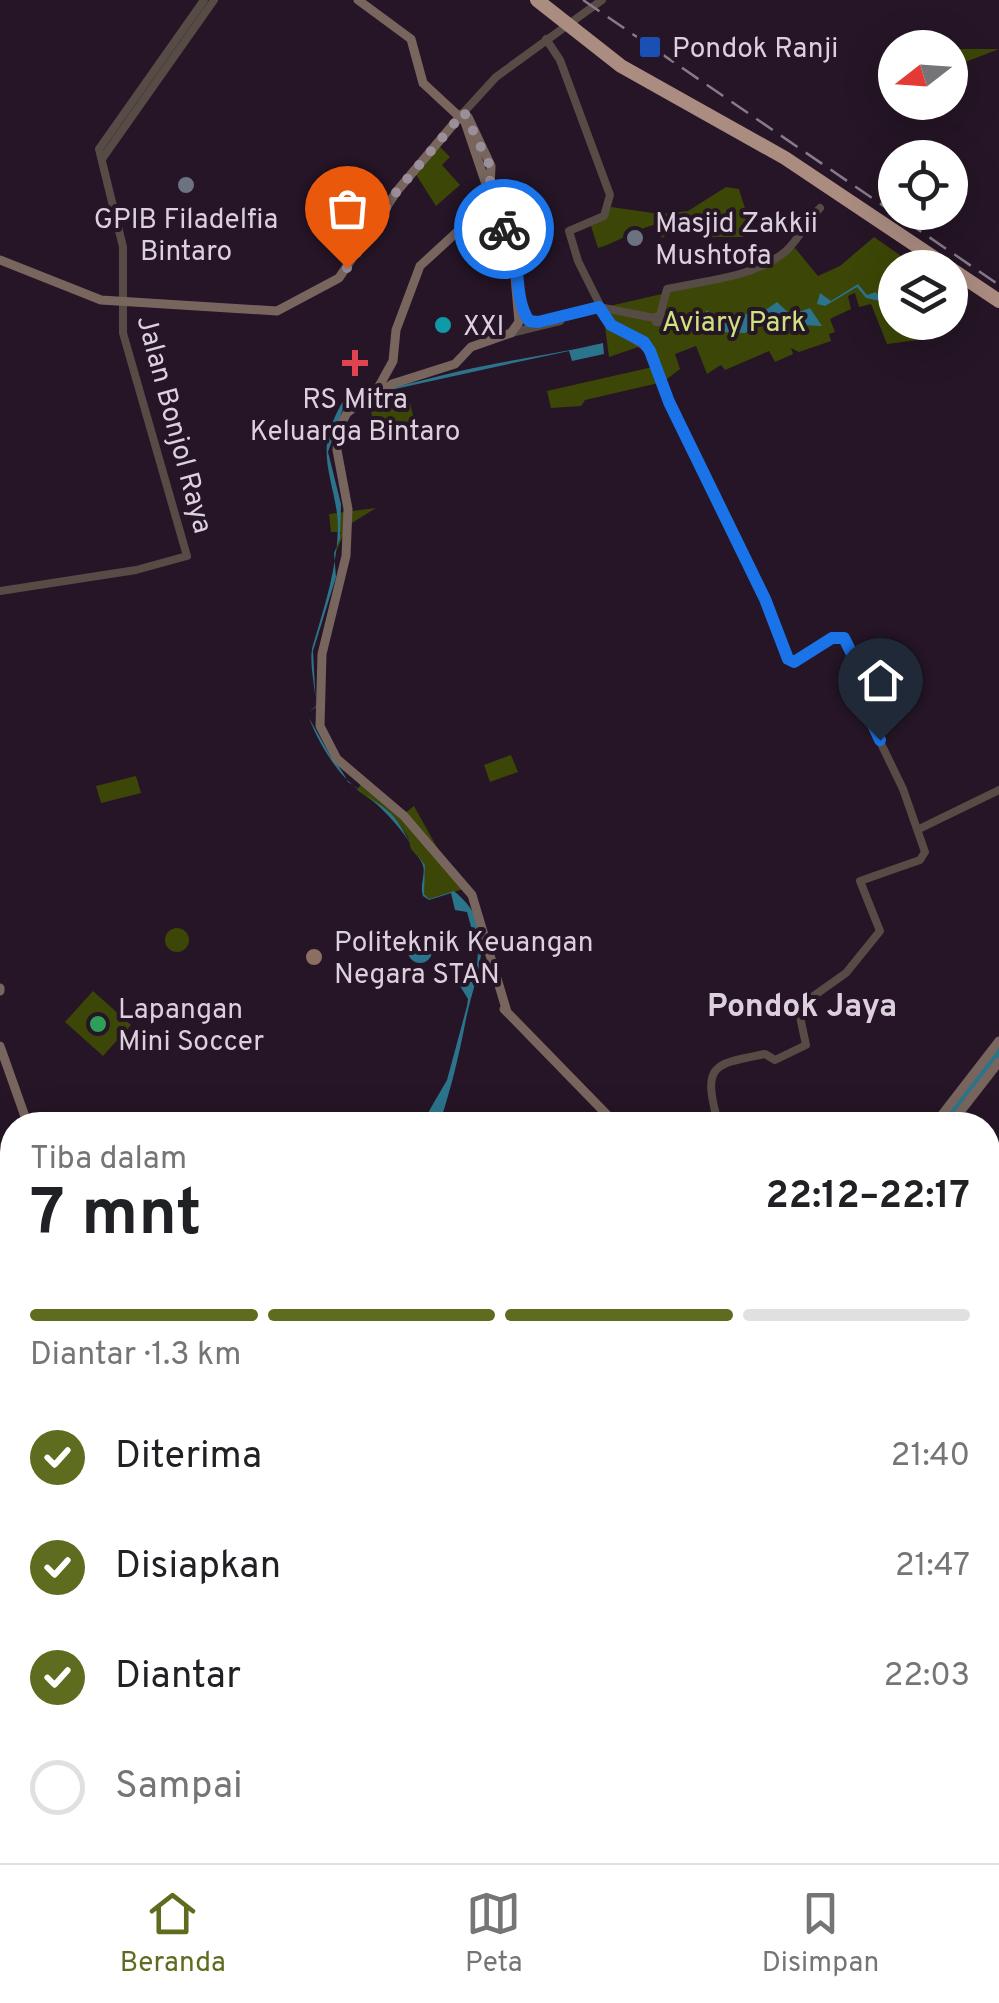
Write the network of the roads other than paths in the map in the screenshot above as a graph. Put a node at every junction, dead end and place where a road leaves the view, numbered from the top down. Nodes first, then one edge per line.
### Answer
1 (204, 0) edge
2 (214, 0) edge
3 (362, 0) edge
4 (526, 0) edge
5 (537, 0) edge
6 (602, 0) edge
7 (547, 39) junction
8 (462, 114) junction
9 (101, 156) junction
10 (482, 158) junction
11 (816, 216) dead end
12 (470, 220) junction
13 (498, 222) junction
14 (909, 250) edge
15 (0, 260) edge
16 (968, 290) edge
17 (999, 301) edge
18 (122, 304) junction
19 (599, 307) junction
20 (521, 309) junction
21 (999, 312) edge
22 (529, 326) junction
23 (511, 333) junction
24 (394, 361) junction
25 (407, 379) junction
26 (382, 387) junction
27 (0, 591) edge
28 (999, 790) edge
29 (919, 828) junction
30 (999, 1041) edge
31 (0, 1046) edge
32 (999, 1062) edge
33 (23, 1112) edge
34 (604, 1112) edge
35 (715, 1112) edge
36 (944, 1112) edge
37 (960, 1112) edge

1 - 9 street
2 - 9 street
3 - 8 main road
4 - 14 highway
5 - 17 highway
6 - 7 street
7 - 8 street
7 - 19 street
8 - 10 main road
8 - 18 main road
9 - 18 street, Jalan Bonjol Raya
10 - 12 main road
10 - 13 main road
11 - 19 street
12 - 13 main road
12 - 24 main road
13 - 20 main road
15 - 18 main road
16 - 21 highway
18 - 27 street, Jalan Bonjol Raya
19 - 22 street
19 - 29 street
20 - 22 street
20 - 23 main road
22 - 23 street
23 - 25 main road
24 - 25 main road
24 - 26 main road
25 - 26 main road
26 - 34 main road
28 - 29 street
29 - 35 street
30 - 36 main road
31 - 33 main road
32 - 37 main road

